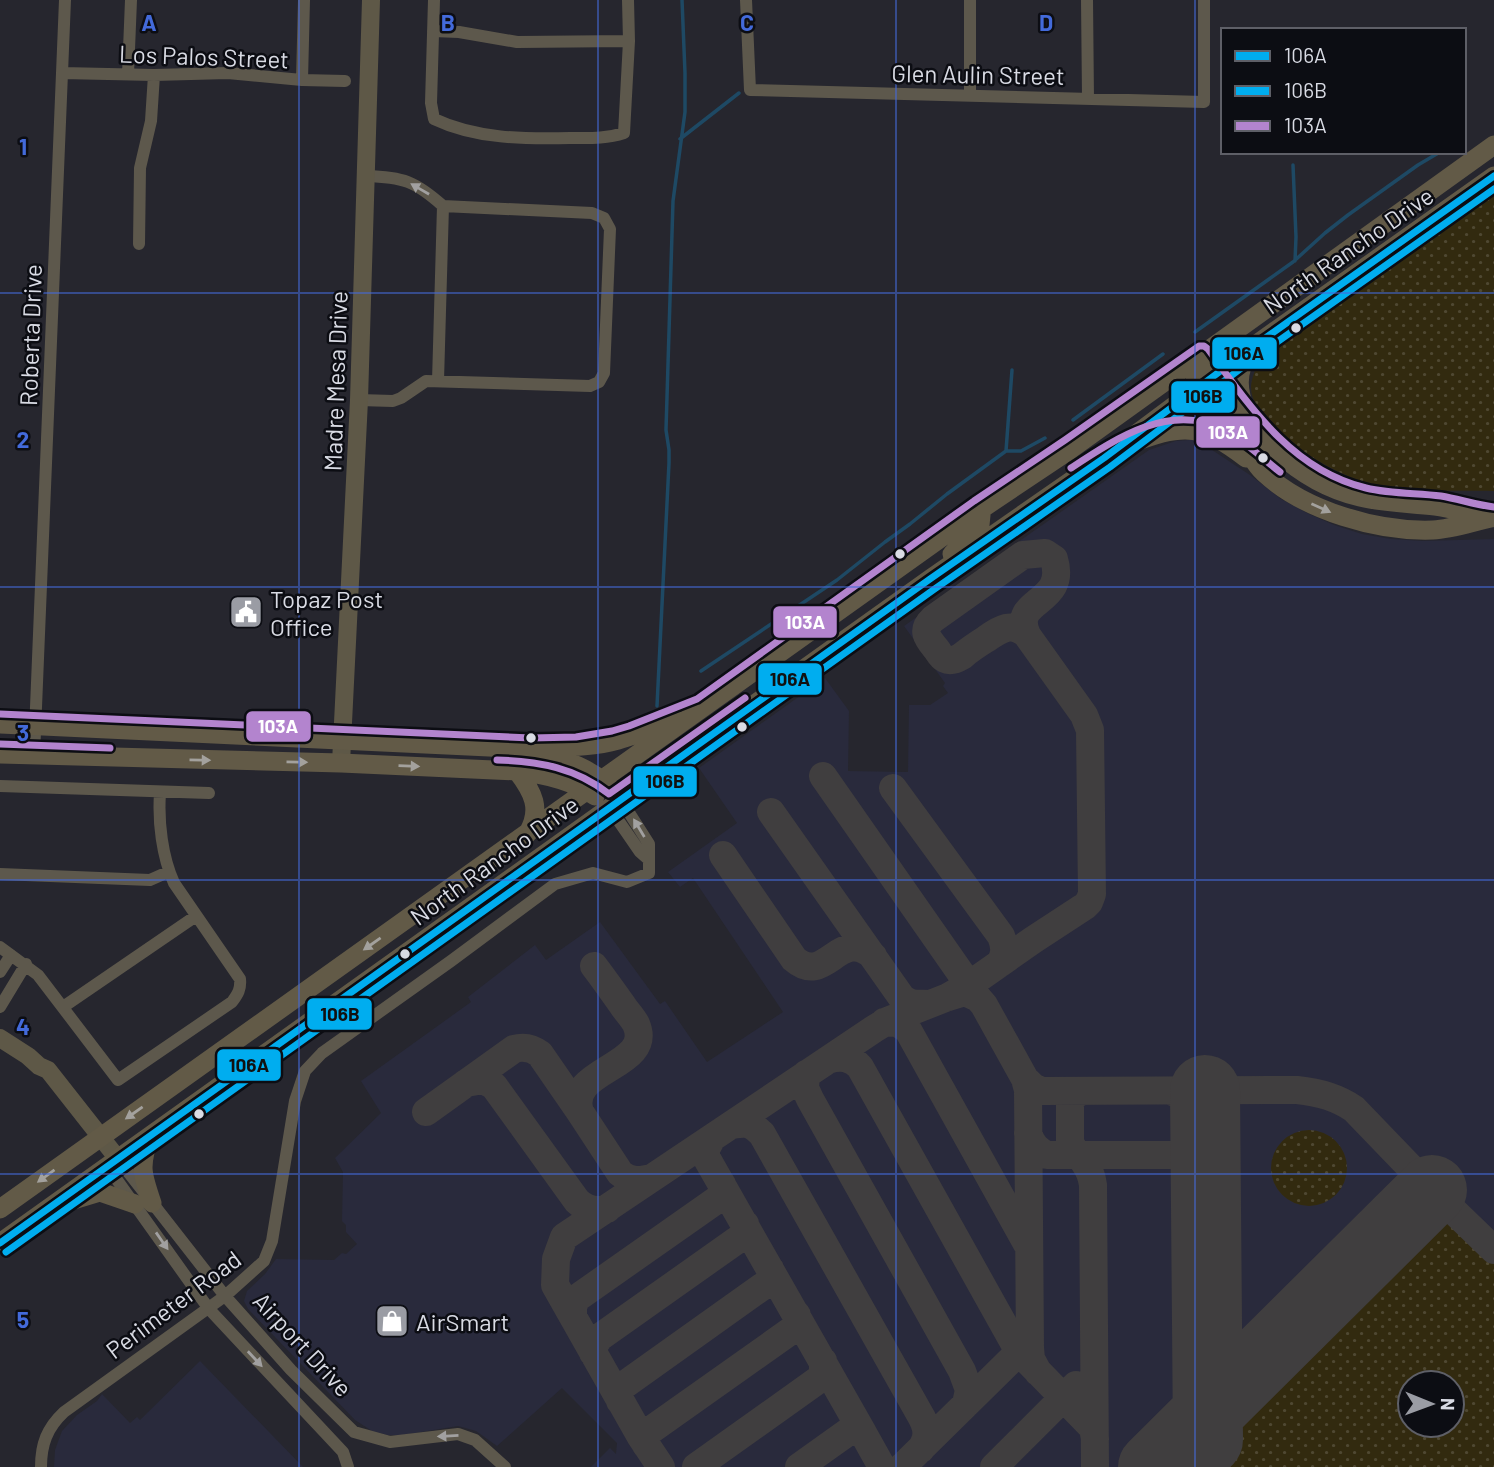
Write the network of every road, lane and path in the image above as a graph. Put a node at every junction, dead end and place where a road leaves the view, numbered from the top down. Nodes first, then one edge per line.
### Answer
1 (65, 0) edge
2 (131, 0) edge
3 (304, 0) edge
4 (372, 0) edge
5 (434, 0) edge
6 (628, 0) edge
7 (746, 0) edge
8 (970, 0) edge
9 (1087, 0) edge
10 (1204, 0) edge
11 (433, 31) junction
12 (629, 41) junction
13 (62, 73) junction
14 (128, 74) junction
15 (154, 75) junction
16 (302, 80) junction
17 (345, 81) dead end
18 (970, 95) junction
19 (1088, 98) junction
20 (1494, 145) edge
21 (366, 176) junction
22 (1494, 176) edge
23 (443, 206) junction
24 (139, 244) dead end
25 (1254, 346) junction
26 (1193, 361) junction
27 (438, 381) junction
28 (1207, 381) junction
29 (359, 400) junction
30 (1247, 420) junction
31 (1104, 458) junction
32 (1263, 472) junction
33 (980, 510) junction
34 (1492, 518) edge
35 (930, 579) junction
36 (702, 708) junction
37 (0, 724) edge
38 (35, 725) junction
39 (161, 731) junction
40 (342, 741) junction
41 (531, 749) junction
42 (0, 754) edge
43 (34, 756) junction
44 (75, 757) junction
45 (341, 763) junction
46 (517, 771) junction
47 (595, 785) junction
48 (0, 786) edge
49 (160, 793) junction
50 (209, 793) dead end
51 (615, 803) junction
52 (528, 833) junction
53 (168, 872) junction
54 (0, 874) edge
55 (196, 916) junction
56 (0, 947) edge
57 (11, 955) junction
58 (26, 964) junction
59 (0, 972) edge
60 (0, 1007) edge
61 (63, 1007) junction
62 (0, 1038) edge
63 (150, 1136) junction
64 (96, 1140) junction
65 (113, 1162) junction
66 (143, 1203) junction
67 (52, 1205) junction
68 (0, 1209) edge
69 (0, 1243) edge
70 (225, 1296) junction
71 (209, 1308) junction
72 (41, 1467) edge
73 (348, 1467) edge
74 (505, 1467) edge

1 - 13 street, Roberta Drive
2 - 14 street
3 - 16 street
4 - 21 street, Madre Mesa Drive
5 - 11 street
6 - 12 street
7 - 18 street, Glen Aulin Street
8 - 18 street
9 - 19 street
10 - 19 street, Glen Aulin Street
11 - 12 street
11 - 12 street
13 - 14 street, Los Palos Street
13 - 38 street, Roberta Drive
14 - 15 street, Los Palos Street
15 - 16 street, Los Palos Street
15 - 24 street
16 - 17 street, Los Palos Street
18 - 19 street, Glen Aulin Street
20 - 26 main road, North Rancho Drive
23 -> 21 street
21 - 29 street, Madre Mesa Drive
22 - 25 main road, North Rancho Drive
23 - 27 street
23 - 27 street
25 - 28 main road, North Rancho Drive
25 - 30 main road
26 - 28 main road
26 - 33 main road, North Rancho Drive
27 - 29 street
28 - 30 main road
28 - 31 main road, North Rancho Drive
28 - 32 main road
29 - 40 street, Madre Mesa Drive
30 - 34 main road
31 - 32 main road
31 - 35 main road, North Rancho Drive
32 -> 34 main road
33 - 35 main road
33 - 36 main road, North Rancho Drive
35 - 51 main road, North Rancho Drive
36 - 41 main road
36 - 47 main road, North Rancho Drive
37 - 38 main road
38 - 39 main road
38 - 43 street, Roberta Drive
39 - 40 main road
39 - 44 main road
40 - 41 main road
40 - 45 street, Madre Mesa Drive
41 - 47 main road
42 - 43 main road
43 - 44 main road
44 -> 45 main road
45 -> 46 main road
46 - 47 main road
46 - 52 main road
47 - 51 main road
47 - 52 main road, North Rancho Drive
48 - 49 street
49 - 50 street
49 - 53 street
51 - 63 main road, North Rancho Drive
51 - 70 street, Perimeter Road
52 -> 64 main road, North Rancho Drive
53 - 54 street
53 - 55 street
55 - 61 street
55 - 61 street
56 - 57 street
57 - 58 street
57 - 59 street
58 - 60 street
58 - 61 street
62 - 64 street
63 - 65 main road, North Rancho Drive
63 - 66 main road
64 - 65 street
64 -> 68 main road, North Rancho Drive
65 - 66 street, Airport Drive
65 - 67 main road, North Rancho Drive
66 - 67 main road
66 - 70 street, Airport Drive
66 -> 71 street, Airport Drive
67 - 69 main road, North Rancho Drive
70 - 71 street, Perimeter Road
74 -> 70 street, Airport Drive
71 - 72 street, Perimeter Road
71 -> 73 street, Airport Drive

